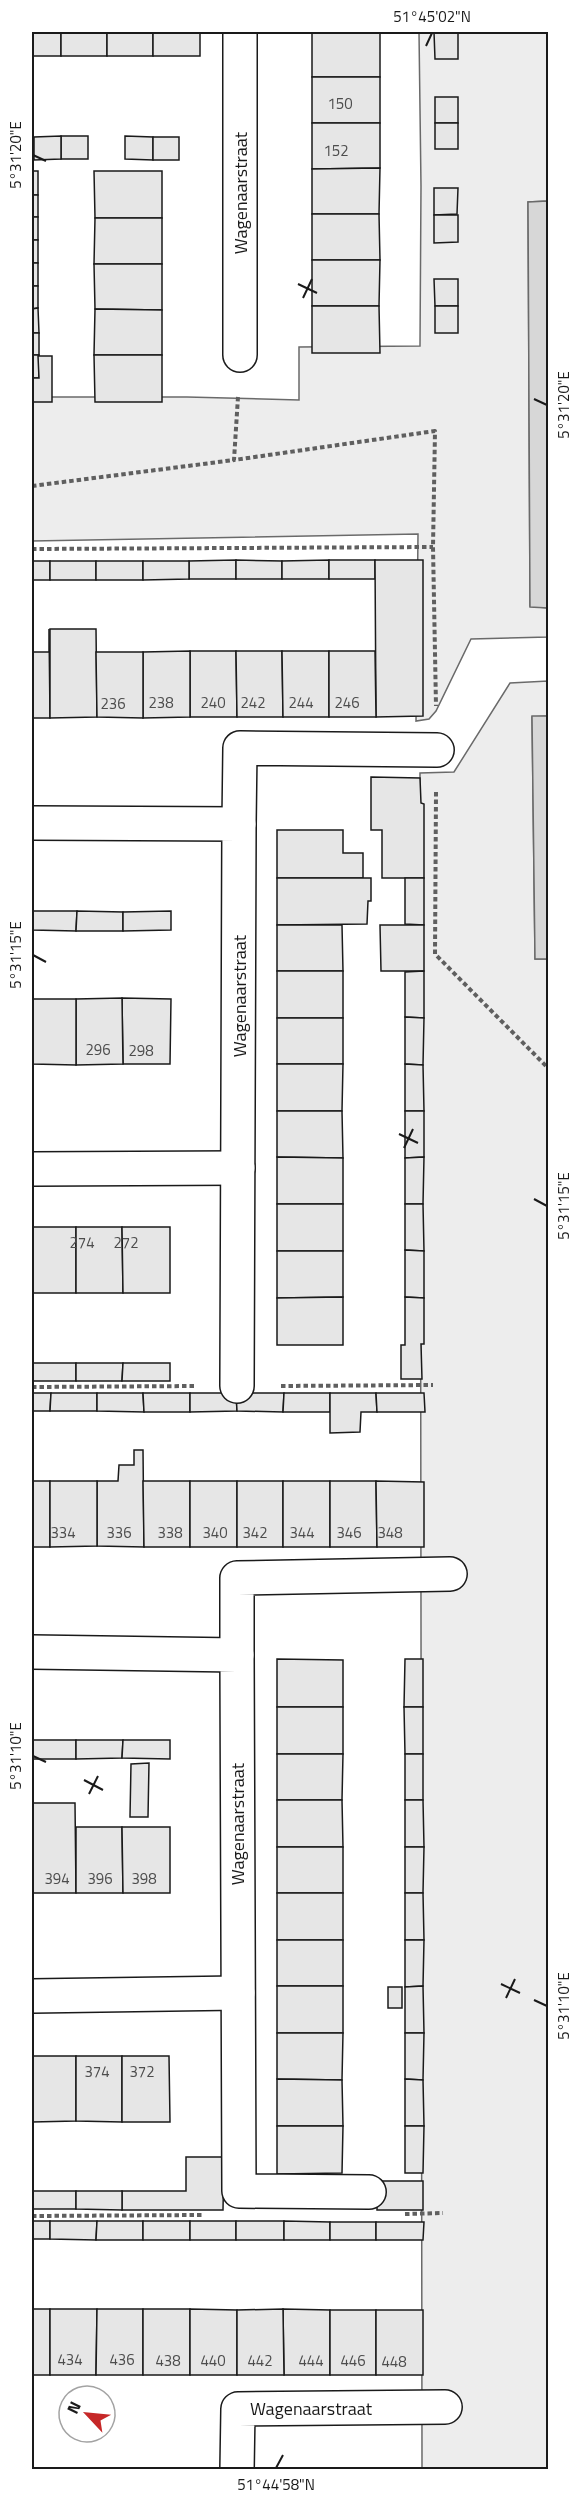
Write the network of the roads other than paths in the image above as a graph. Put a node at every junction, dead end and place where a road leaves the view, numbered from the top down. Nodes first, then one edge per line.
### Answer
1 (240, 32) edge
2 (240, 355) road end
3 (437, 750) road end
4 (32, 824) edge
5 (239, 824) junction
6 (238, 1168) junction
7 (32, 1169) edge
8 (237, 1386) dead end
9 (450, 1574) dead end
10 (32, 1652) edge
11 (237, 1655) junction
12 (238, 1993) junction
13 (32, 1996) edge
14 (369, 2192) dead end
15 (445, 2407) dead end
16 (237, 2469) edge

1 - 2 street, Wagenaarstraat
3 - 5 street, Wagenaarstraat
4 - 5 street
5 - 6 street, Wagenaarstraat
6 - 7 street
6 - 8 street, Wagenaarstraat
9 - 11 street, Wagenaarstraat
10 - 11 street
11 - 12 street, Wagenaarstraat
12 - 13 street
12 - 14 street, Wagenaarstraat
15 - 16 street, Wagenaarstraat

